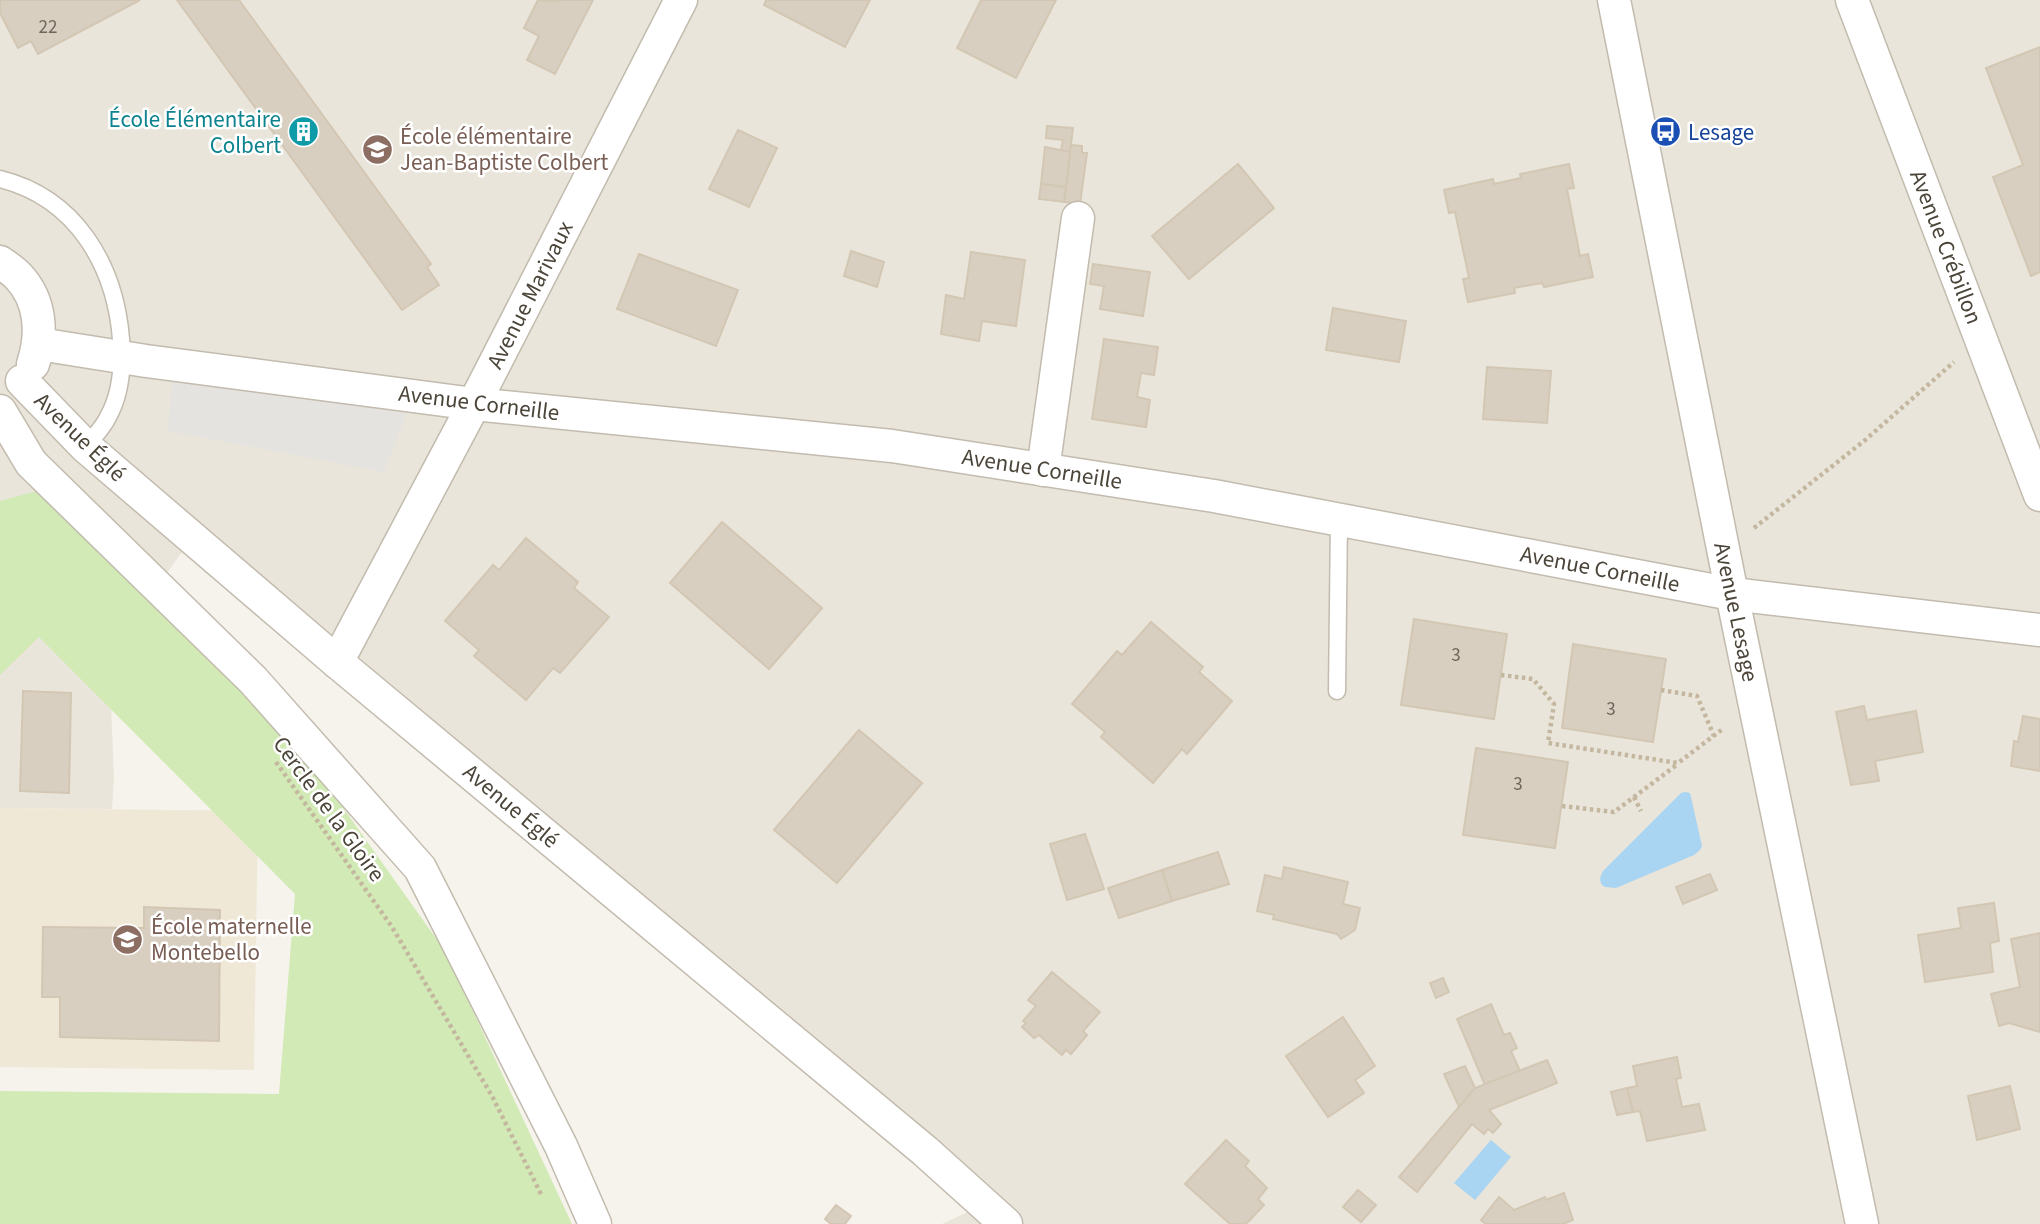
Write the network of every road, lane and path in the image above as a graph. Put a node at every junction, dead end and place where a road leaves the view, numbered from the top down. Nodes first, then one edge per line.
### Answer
1 (681, 0) edge
2 (1614, 0) edge
3 (1852, 0) edge
4 (0, 179) edge
5 (1078, 218) dead end
6 (0, 262) edge
7 (1981, 338) junction
8 (39, 344) junction
9 (123, 358) junction
10 (11, 391) edge
11 (474, 404) junction
12 (0, 411) edge
13 (86, 447) junction
14 (1043, 470) junction
15 (2040, 495) edge
16 (1339, 520) junction
17 (1756, 540) dead end
18 (1732, 594) junction
19 (2040, 630) edge
20 (337, 662) junction
21 (1501, 676) dead end
22 (1661, 690) dead end
23 (1337, 691) dead end
24 (1723, 729) dead end
25 (1714, 736) junction
26 (273, 757) dead end
27 (1678, 763) junction
28 (1634, 797) junction
29 (1562, 806) dead end
30 (1642, 811) dead end
31 (544, 1201) dead end
32 (595, 1224) edge
33 (1006, 1224) edge
34 (1862, 1224) edge

1 - 11 street, Avenue Marivaux
2 - 18 street, Avenue Lesage
3 - 7 street, Avenue Crébillon
4 - 9 lane
5 - 14 street
6 - 8 street
7 - 15 street, Avenue Crébillon
7 - 17 path
8 - 9 street, Avenue Corneille
8 - 10 street
9 - 11 street, Avenue Corneille
9 - 13 lane
10 - 13 street, Avenue Églé
11 - 14 street, Avenue Corneille
11 - 20 street, Avenue Marivaux
12 - 32 street
13 - 20 street, Avenue Églé
14 - 16 street, Avenue Corneille
16 - 18 street, Avenue Corneille
16 - 23 lane
18 - 19 street, Avenue Corneille
18 - 34 street, Avenue Lesage
20 - 33 street, Avenue Églé
21 - 27 path
22 - 25 path
24 - 25 path
25 - 27 path
26 - 31 path, Cercle de la Gloire
27 - 28 path
28 - 29 path
28 - 30 path

